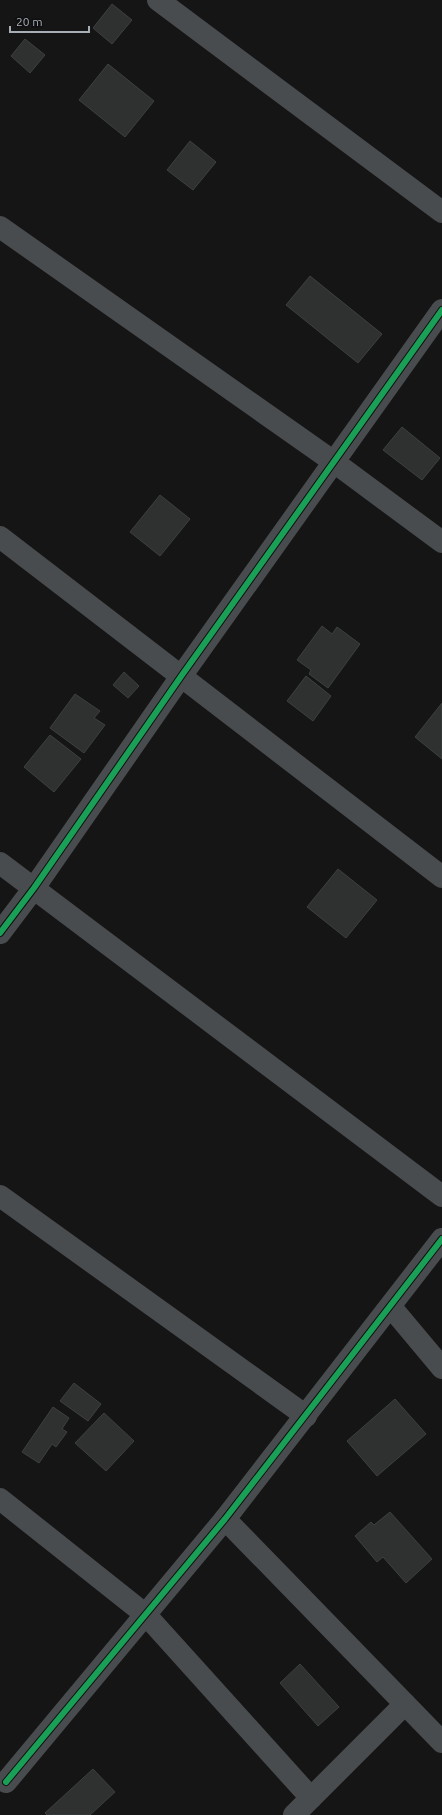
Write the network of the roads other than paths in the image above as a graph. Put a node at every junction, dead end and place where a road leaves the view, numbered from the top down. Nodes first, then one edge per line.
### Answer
1 (158, 0) edge
2 (442, 212) edge
3 (0, 227) edge
4 (442, 310) edge
5 (334, 462) junction
6 (0, 537) edge
7 (442, 542) edge
8 (182, 675) junction
9 (0, 863) edge
10 (442, 876) edge
11 (34, 888) junction
12 (0, 933) edge
13 (0, 1196) edge
14 (442, 1196) edge
15 (442, 1239) edge
16 (391, 1307) junction
17 (442, 1368) edge
18 (306, 1416) junction
19 (0, 1499) edge
20 (225, 1519) junction
21 (146, 1615) junction
22 (405, 1704) junction
23 (442, 1742) edge
24 (6, 1782) dead end
25 (311, 1798) junction
26 (294, 1815) edge

1 - 2 street
3 - 5 street
4 - 5 street
5 - 7 street
5 - 8 street
6 - 8 street
8 - 10 street
8 - 11 street
9 - 11 street
11 - 12 street
11 - 14 street
13 - 18 street
15 - 16 street
16 - 17 street
16 - 18 street
18 - 20 street
19 - 21 street
20 - 21 street
20 - 22 street
21 - 24 street
21 - 25 street
22 - 23 street
22 - 25 street
25 - 26 street

